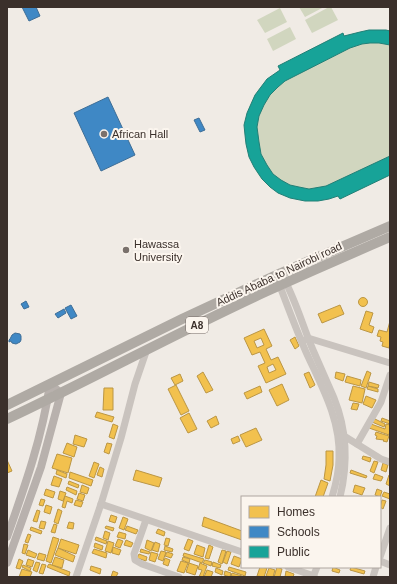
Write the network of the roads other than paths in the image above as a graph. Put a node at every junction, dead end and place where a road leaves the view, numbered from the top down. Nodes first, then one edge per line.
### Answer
1 (390, 226) edge
2 (390, 237) edge
3 (278, 274) junction
4 (283, 284) junction
5 (305, 340) junction
6 (147, 350) junction
7 (390, 363) edge
8 (390, 375) edge
9 (50, 384) junction
10 (61, 393) junction
11 (48, 400) junction
12 (7, 405) edge
13 (7, 419) edge
14 (341, 436) junction
15 (357, 444) junction
16 (390, 462) edge
17 (37, 465) junction
18 (332, 496) edge
19 (340, 496) edge
20 (101, 504) junction
21 (146, 520) junction
22 (390, 528) edge
23 (7, 537) edge
24 (241, 552) edge
25 (381, 554) edge
26 (7, 563) edge
27 (291, 568) edge
28 (310, 574) edge
29 (76, 577) edge
30 (179, 577) edge

1 - 3 highway, Addis Ababa to Nairobi road / A8
2 - 4 highway, Addis Ababa to Nairobi road / A8
3 - 4 street
3 - 9 highway, Addis Ababa to Nairobi road / A8
4 - 5 street
4 - 6 highway, Addis Ababa to Nairobi road / A8
5 - 7 street
5 - 14 street
6 - 10 highway, Addis Ababa to Nairobi road / A8
6 - 20 street
8 - 15 street
9 - 10 main road
9 - 11 main road
9 - 12 highway, Addis Ababa to Nairobi road / A8
10 - 11 highway, Addis Ababa to Nairobi road / A8
10 - 17 main road
11 - 13 highway, Addis Ababa to Nairobi road / A8
11 - 17 main road
14 - 15 street
14 - 18 street
14 - 19 street
15 - 16 street
17 - 23 main road
17 - 26 main road
20 - 21 street
20 - 29 street
21 - 24 street
21 - 30 street
22 - 25 street
27 - 28 street

